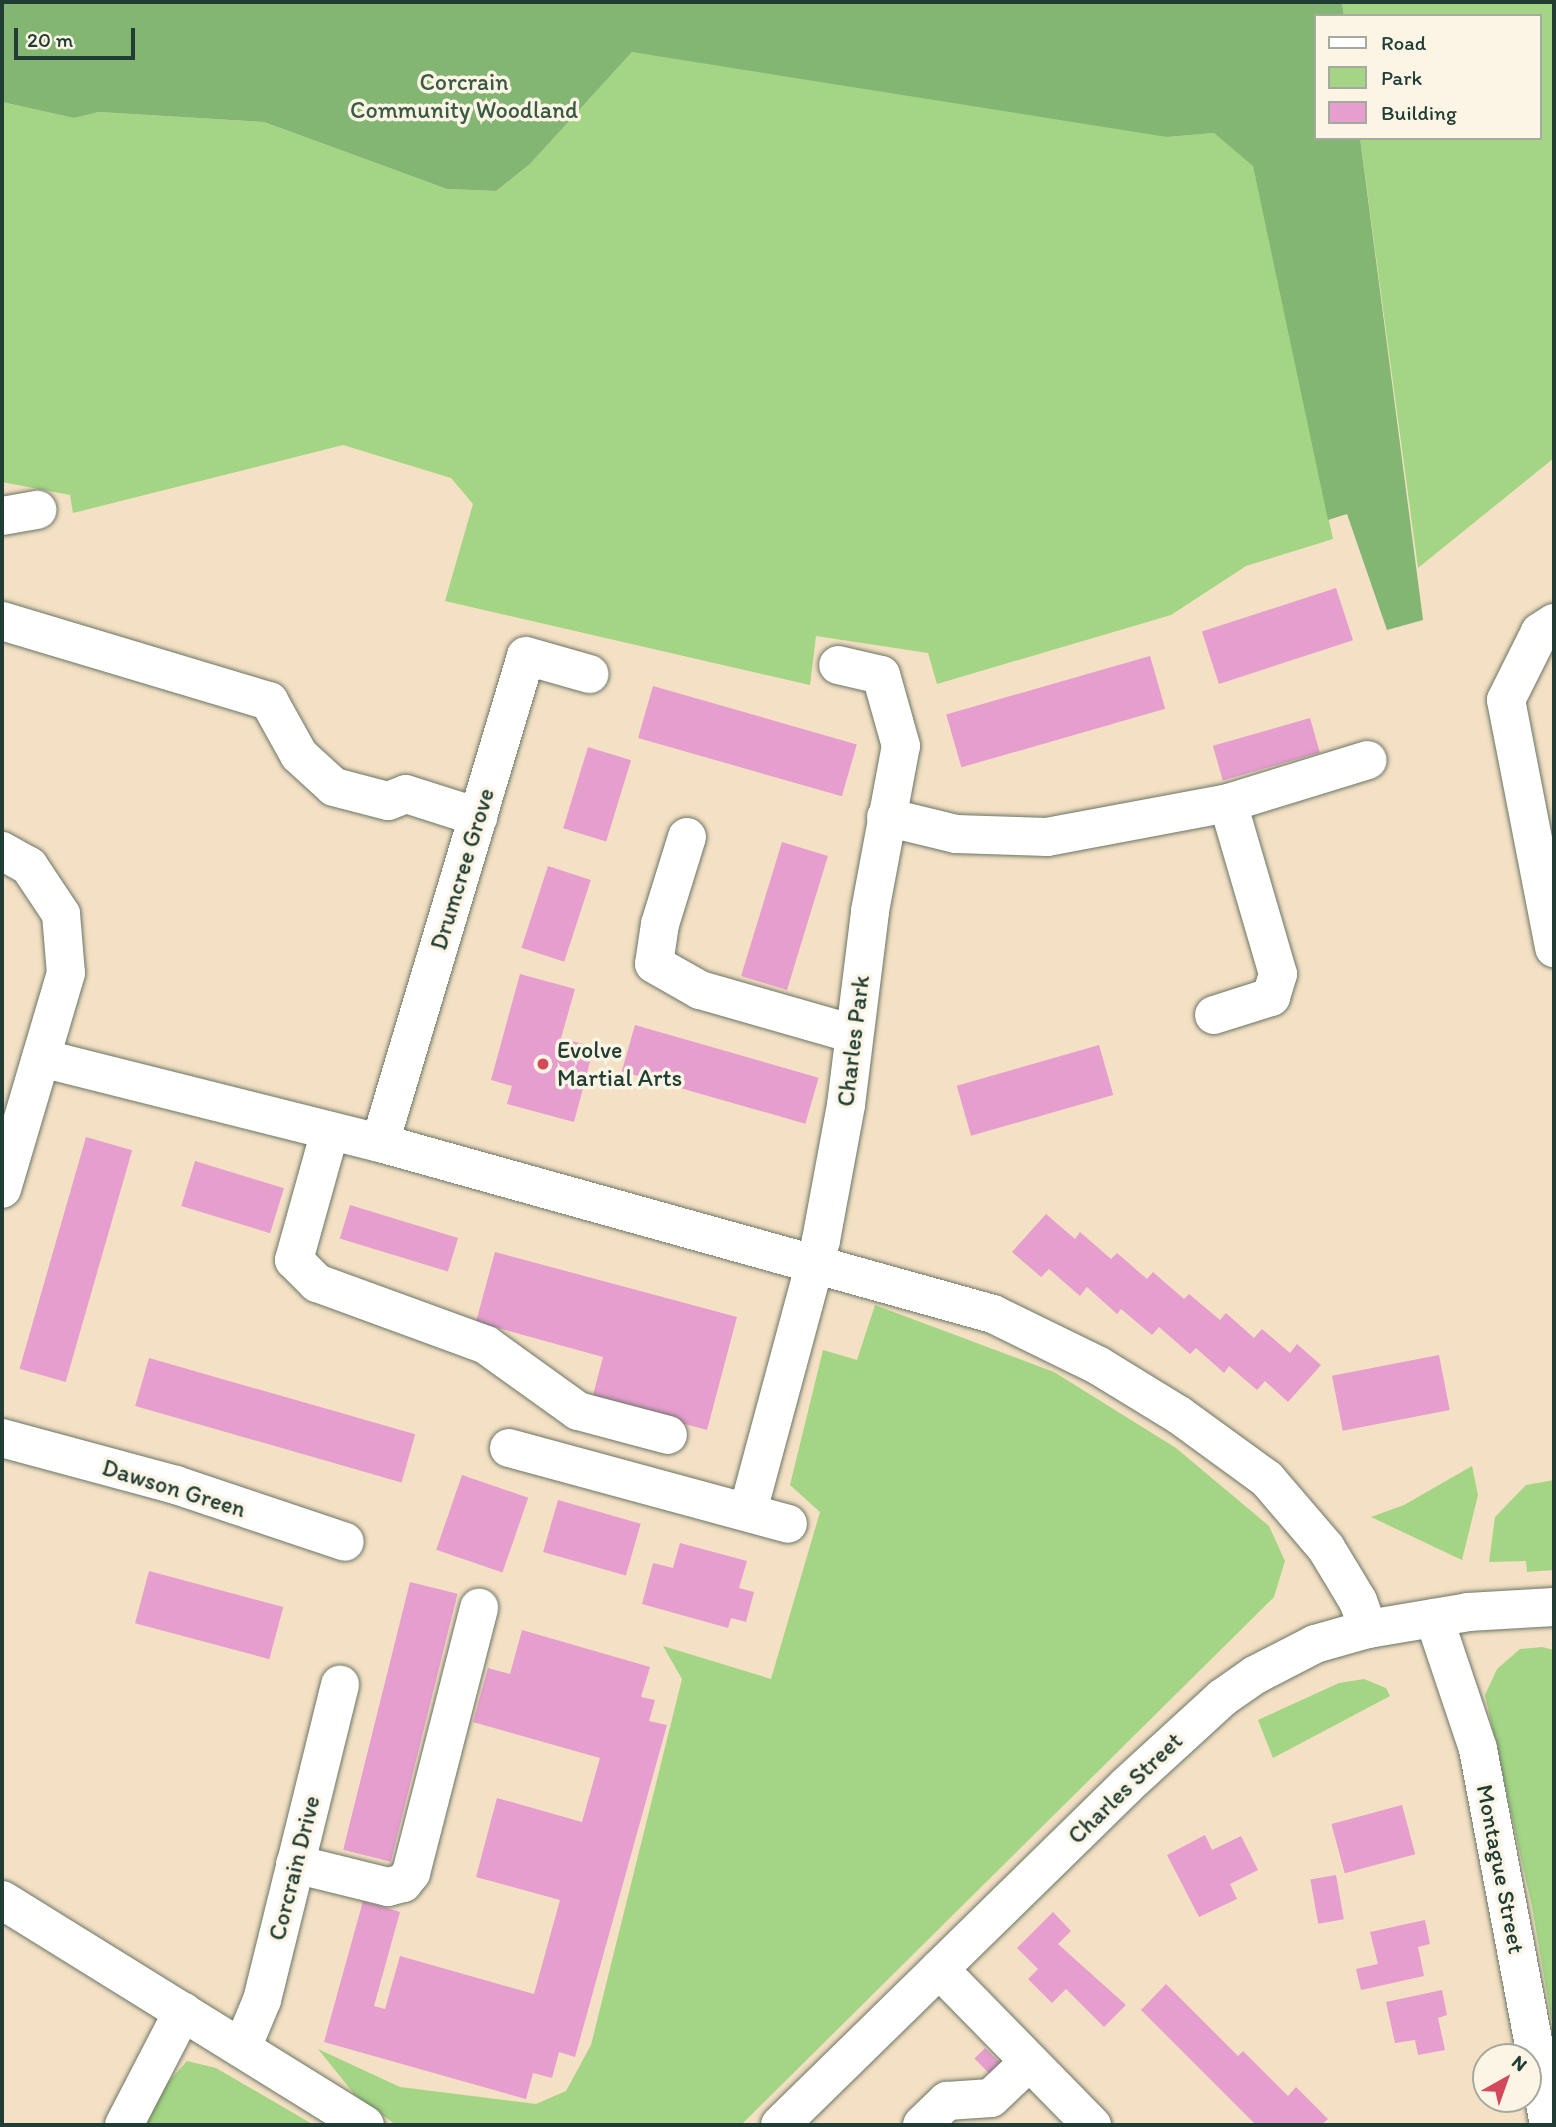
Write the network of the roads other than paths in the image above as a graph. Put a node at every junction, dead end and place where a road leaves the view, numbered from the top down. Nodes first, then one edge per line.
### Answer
1 (2, 621) edge
2 (1554, 623) edge
3 (838, 665) dead end
4 (589, 674) dead end
5 (1368, 760) dead end
6 (1228, 803) junction
7 (478, 817) junction
8 (886, 817) junction
9 (687, 837) dead end
10 (2, 851) edge
11 (1554, 948) edge
12 (1214, 1015) dead end
13 (853, 1034) junction
14 (41, 1058) junction
15 (330, 1131) junction
16 (380, 1143) junction
17 (2, 1189) edge
18 (815, 1265) junction
19 (668, 1435) dead end
20 (2, 1437) edge
21 (509, 1448) dead end
22 (748, 1511) junction
23 (789, 1524) dead end
24 (345, 1542) dead end
25 (1554, 1607) edge
26 (479, 1608) dead end
27 (1434, 1618) junction
28 (1368, 1629) junction
29 (340, 1685) dead end
30 (295, 1864) junction
31 (2, 1900) edge
32 (939, 1969) junction
33 (183, 2011) junction
34 (242, 2048) junction
35 (1029, 2062) junction
36 (124, 2125) edge
37 (365, 2125) edge
38 (780, 2125) edge
39 (922, 2125) edge
40 (1092, 2125) edge
41 (1549, 2125) edge

1 - 7 street
2 - 11 street
3 - 8 street, Charles Park
4 - 7 street, Drumcree Grove
5 - 6 street
6 - 8 street
6 - 12 street
7 - 16 street, Drumcree Grove
8 - 13 street, Charles Park
9 - 13 street
10 - 14 street
13 - 18 street, Charles Park
14 - 15 street
14 - 17 street
15 - 16 street
15 - 19 street
16 - 18 street
18 - 22 street, Charles Park
18 - 28 street
20 - 24 street, Dawson Green
21 - 22 street
22 - 23 street
25 - 27 street, Charles Street
26 - 30 street
27 - 28 street, Charles Street
27 - 41 street, Montague Street
28 - 32 street, Charles Street
29 - 30 street, Corcrain Drive
30 - 34 street, Corcrain Drive
31 - 33 street
32 - 35 street
32 - 38 street, Charles Street
33 - 34 street
33 - 36 street
34 - 37 street
35 - 39 street
35 - 40 street

